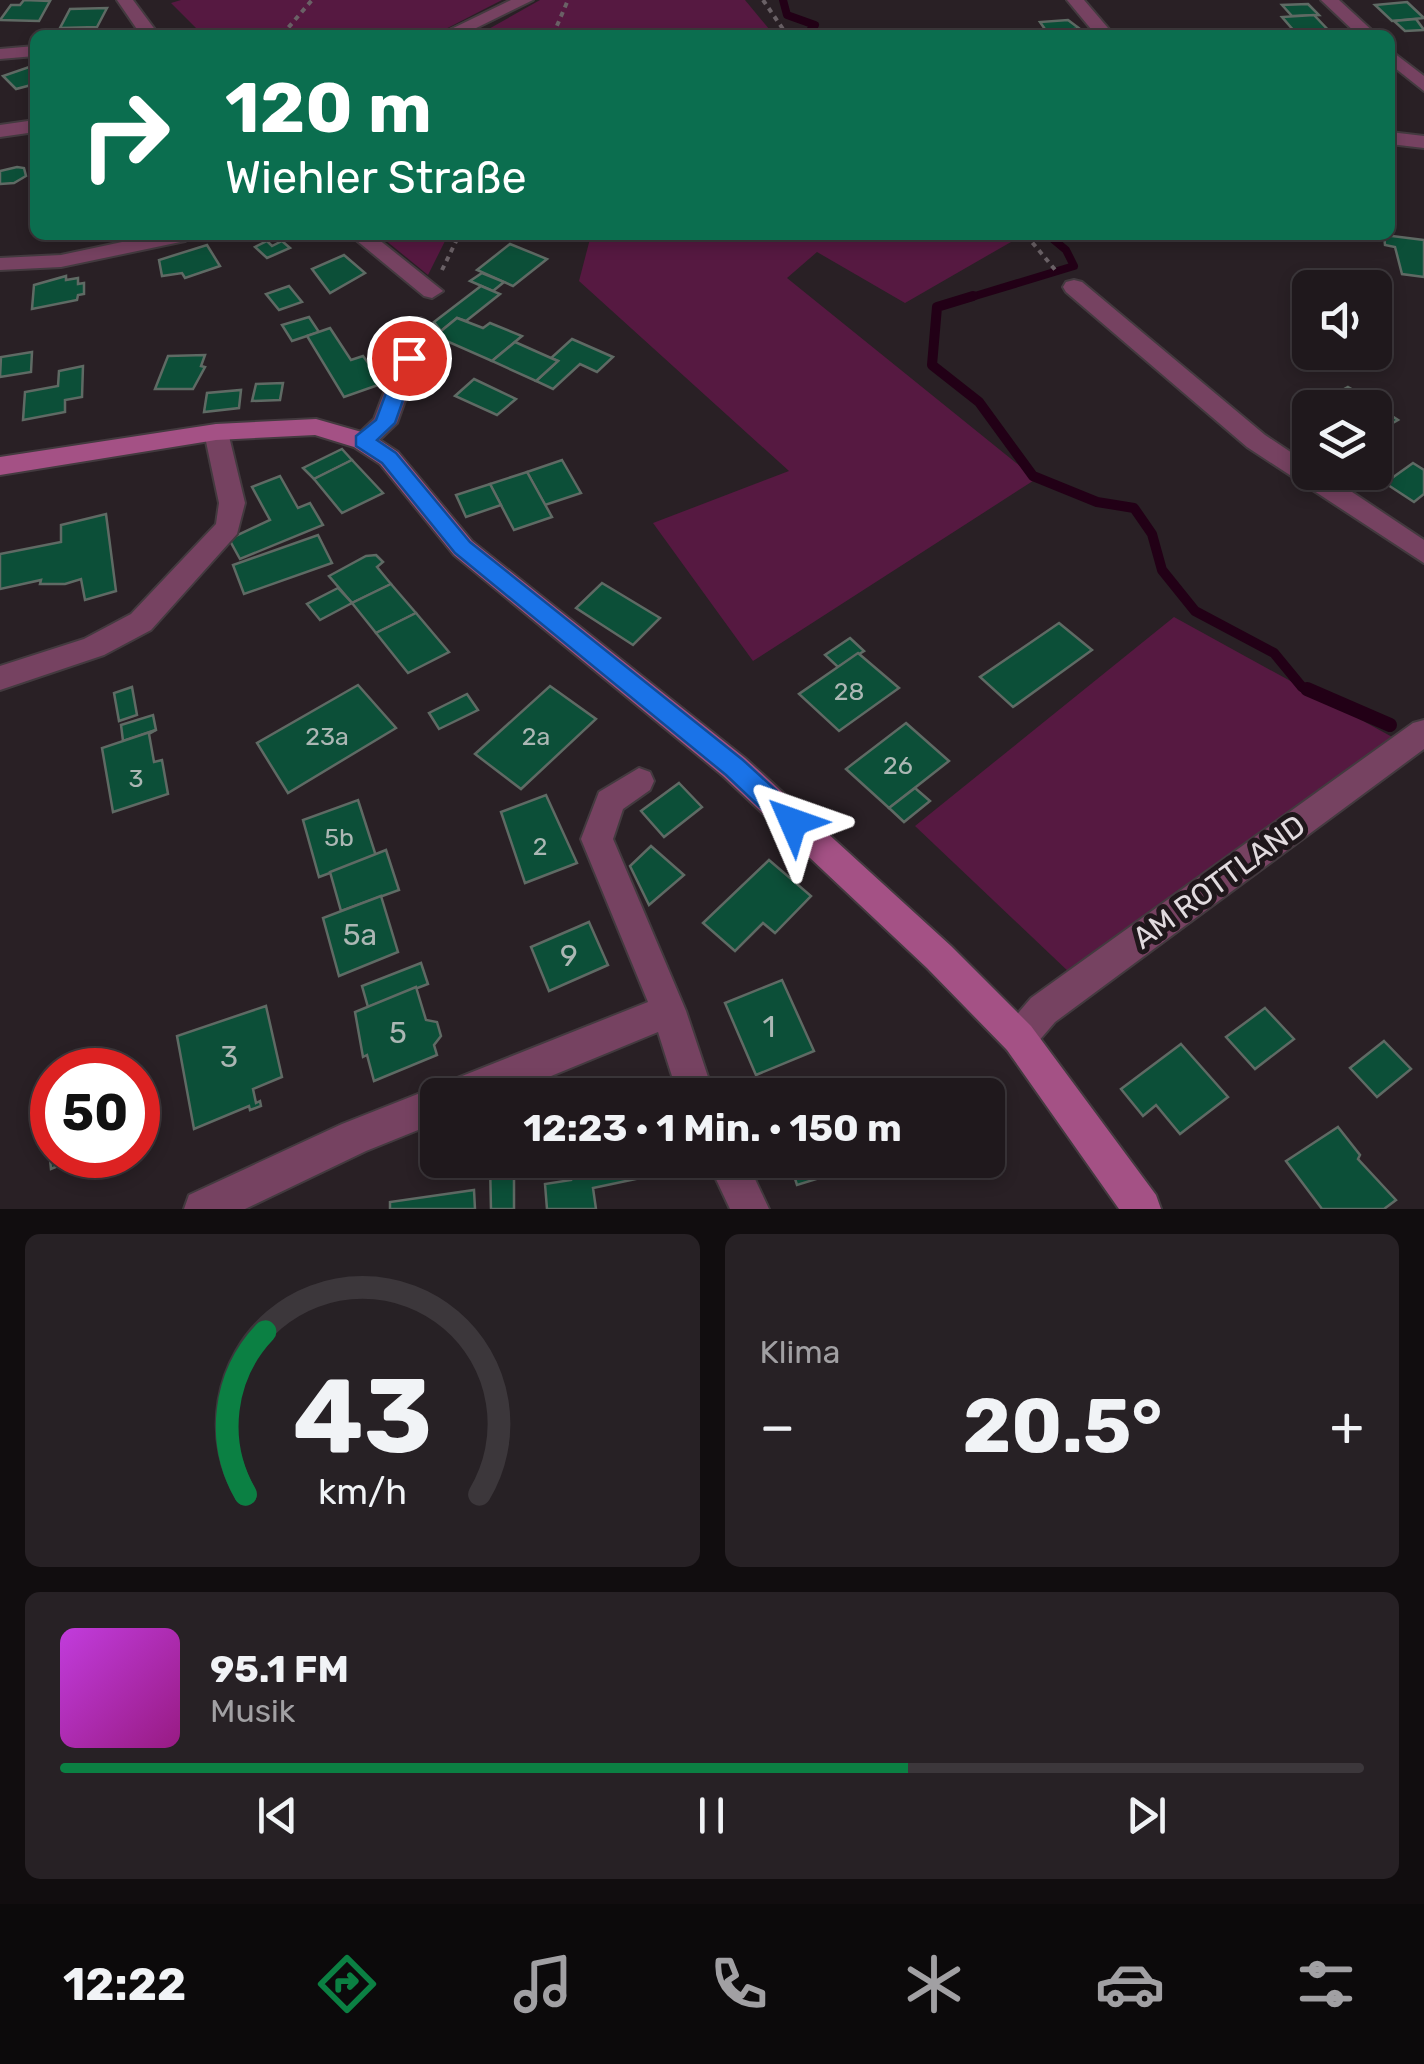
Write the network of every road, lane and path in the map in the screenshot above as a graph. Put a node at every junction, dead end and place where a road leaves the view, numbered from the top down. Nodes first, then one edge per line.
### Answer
1 (125, 0) edge
2 (312, 0) edge
3 (526, 0) edge
4 (568, 0) edge
5 (763, 0) edge
6 (1075, 0) edge
7 (1329, 0) edge
8 (146, 30) edge
9 (286, 30) edge
10 (459, 30) edge
11 (555, 30) edge
12 (784, 30) edge
13 (1101, 30) edge
14 (1362, 30) edge
15 (30, 51) edge
16 (0, 54) edge
17 (1395, 59) edge
18 (1424, 86) edge
19 (30, 127) edge
20 (0, 131) edge
21 (1395, 139) edge
22 (1424, 142) edge
23 (161, 240) edge
24 (366, 240) edge
25 (1030, 240) edge
26 (0, 264) edge
27 (1050, 266) dead end
28 (1074, 288) dead end
29 (432, 292) dead end
30 (420, 325) dead end
31 (216, 432) junction
32 (363, 441) junction
33 (0, 466) edge
34 (1424, 553) edge
35 (0, 678) edge
36 (1424, 732) edge
37 (640, 781) dead end
38 (669, 1012) junction
39 (1019, 1038) junction
40 (503, 1078) edge
41 (690, 1078) edge
42 (420, 1111) edge
43 (735, 1178) edge
44 (203, 1209) edge
45 (750, 1209) edge
46 (1142, 1209) edge

1 - 8 street
2 - 9 path
3 - 10 street
4 - 11 path
5 - 12 path
6 - 13 street
7 - 14 street
15 - 16 street
17 - 18 street
19 - 20 street
21 - 22 street
23 - 26 street
24 - 29 street
25 - 27 path
28 - 34 street
30 - 32 street
31 - 32 main road
31 - 33 main road
31 - 35 street
32 - 39 main road
36 - 39 street, AM ROTTLAND
37 - 38 street
38 - 40 street
38 - 41 street
39 - 46 main road
42 - 44 street
43 - 45 street

